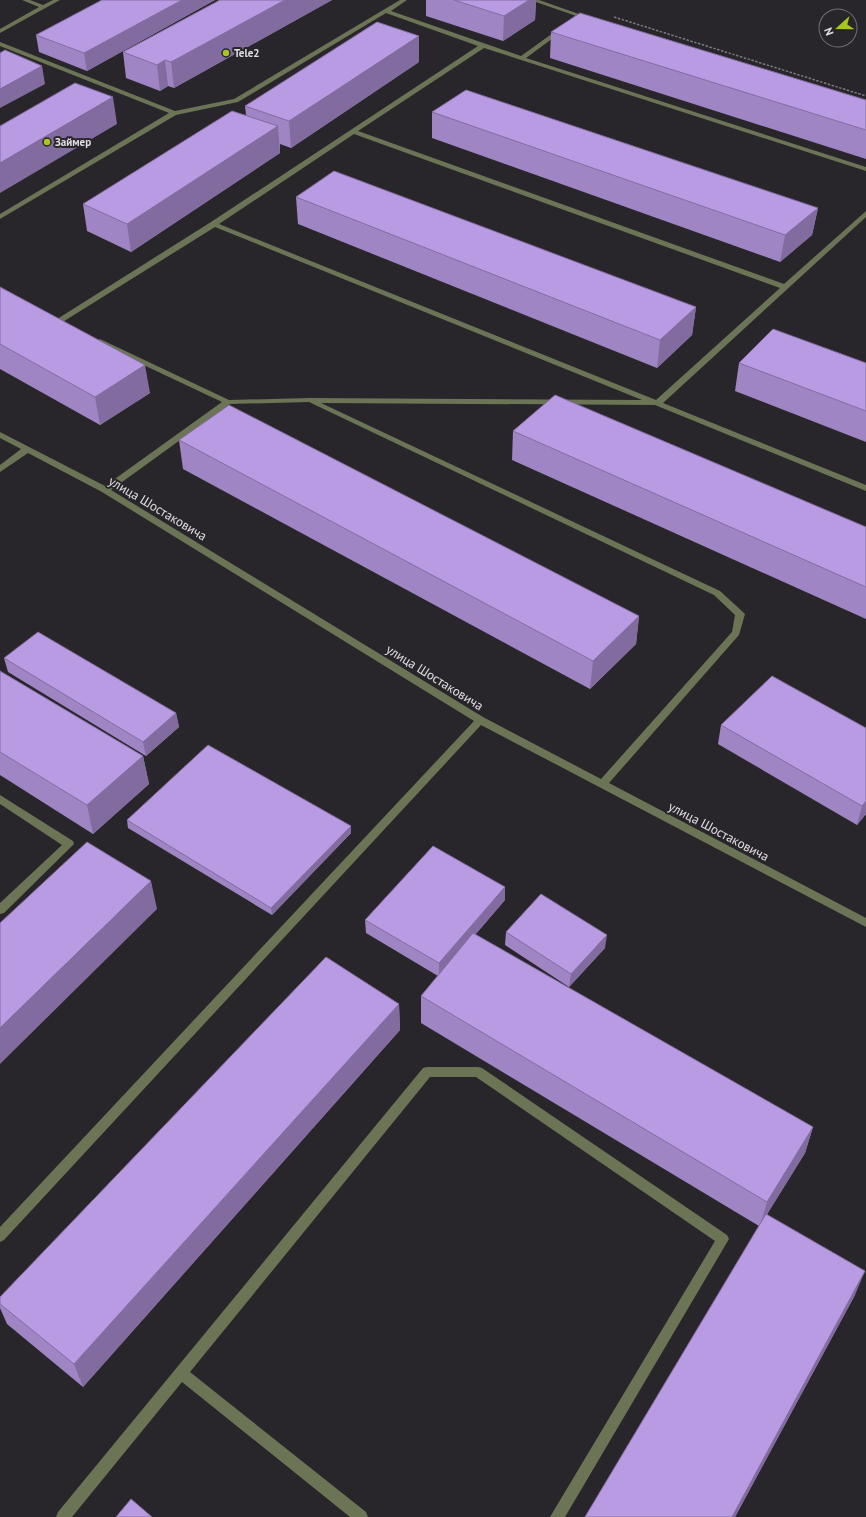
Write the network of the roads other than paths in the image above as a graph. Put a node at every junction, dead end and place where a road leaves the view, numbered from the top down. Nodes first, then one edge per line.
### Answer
1 (25, 0) edge
2 (57, 0) edge
3 (404, 0) edge
4 (533, 0) edge
5 (43, 7) junction
6 (386, 11) junction
7 (581, 16) junction
8 (575, 20) edge
9 (596, 20) edge
10 (569, 24) edge
11 (0, 31) edge
12 (0, 44) edge
13 (483, 46) junction
14 (522, 58) junction
15 (174, 113) junction
16 (354, 132) junction
17 (866, 169) edge
18 (866, 213) edge
19 (0, 217) edge
20 (214, 224) junction
21 (785, 287) junction
22 (58, 321) edge
23 (93, 338) edge
24 (310, 400) junction
25 (228, 402) junction
26 (658, 403) junction
27 (0, 436) edge
28 (26, 450) junction
29 (0, 469) edge
30 (866, 488) edge
31 (105, 490) junction
32 (480, 720) junction
33 (602, 785) junction
34 (0, 799) edge
35 (0, 910) edge
36 (866, 923) edge
37 (0, 1236) edge
38 (181, 1373) junction
39 (63, 1517) edge
40 (362, 1517) edge
41 (557, 1517) edge

1 - 5 street
2 - 5 street
3 - 6 street
4 - 7 street
5 - 11 street
6 - 13 street
6 - 15 street
7 - 8 street
7 - 9 street
10 - 14 street
12 - 15 street
13 - 14 street
13 - 16 street
14 - 17 street
15 - 19 street
16 - 20 street
16 - 21 street
18 - 21 street
20 - 22 street
20 - 26 street
21 - 26 street
23 - 25 street
24 - 25 street
24 - 26 street
24 - 33 street
25 - 31 street
26 - 30 street
27 - 28 street, улица Шостаковича
28 - 29 street
28 - 31 street, улица Шостаковича
31 - 32 street, улица Шостаковича
32 - 33 street, улица Шостаковича
32 - 37 street
33 - 36 street, улица Шостаковича
34 - 35 street
38 - 39 street
38 - 40 street
38 - 41 street

